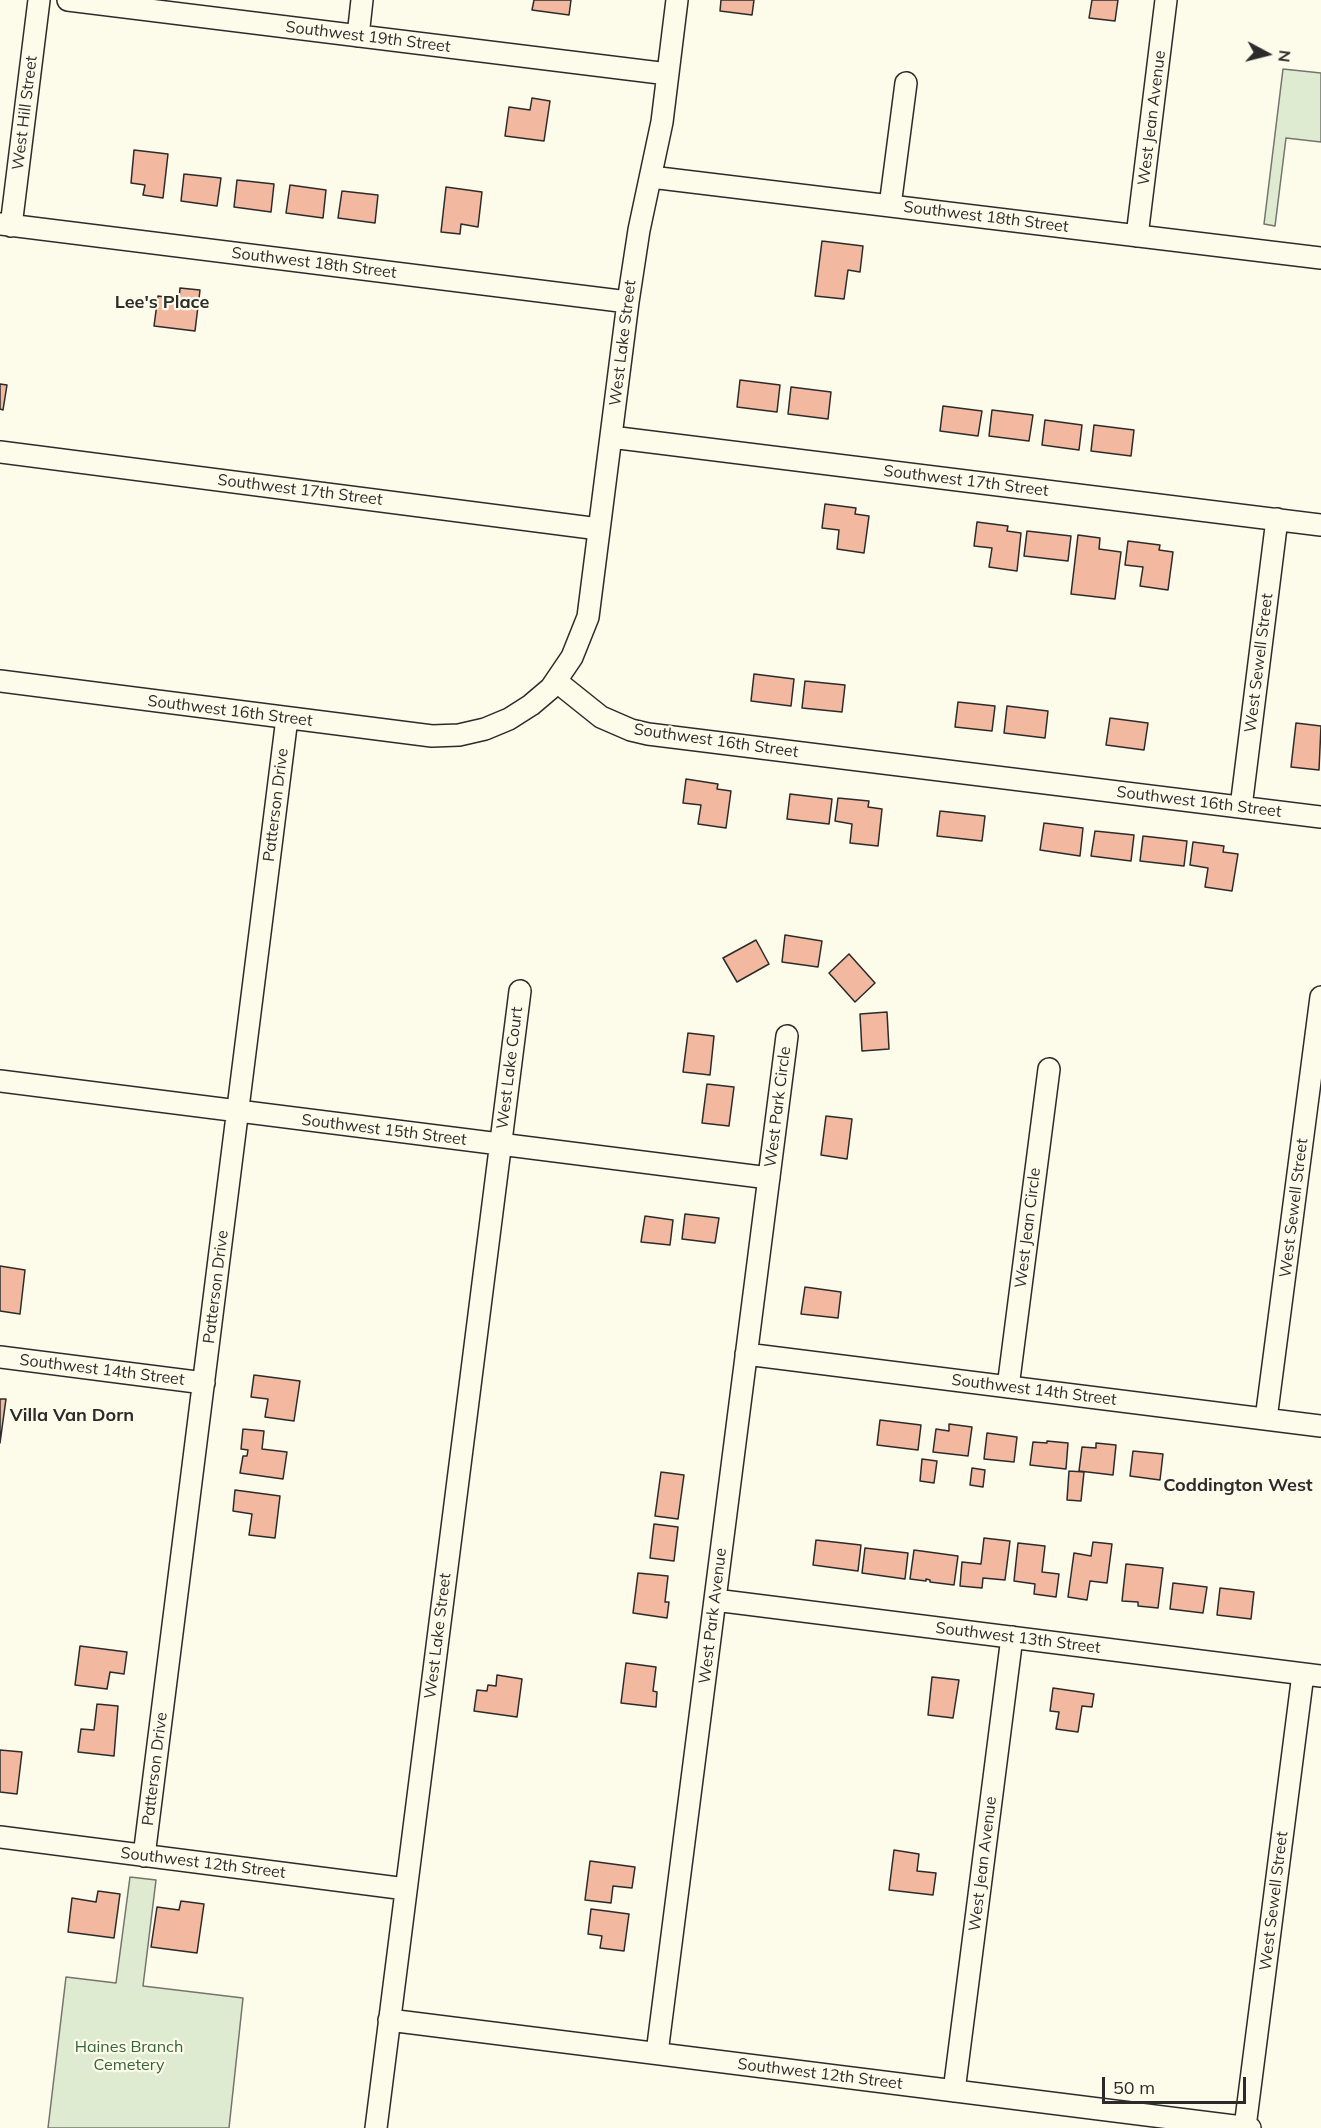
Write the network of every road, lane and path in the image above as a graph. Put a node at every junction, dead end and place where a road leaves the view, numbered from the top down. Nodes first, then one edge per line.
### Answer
1 (39, 0) edge
2 (68, 0) edge
3 (362, 0) edge
4 (677, 0) edge
5 (1166, 0) edge
6 (358, 36) junction
7 (668, 74) junction
8 (906, 83) dead end
9 (651, 177) junction
10 (890, 206) junction
11 (5, 225) edge
12 (1137, 236) junction
13 (1321, 258) edge
14 (628, 302) junction
15 (611, 437) junction
16 (0, 452) edge
17 (1277, 519) junction
18 (1321, 525) edge
19 (599, 529) junction
20 (0, 681) edge
21 (556, 681) junction
22 (287, 718) junction
23 (1241, 807) junction
24 (1321, 818) edge
25 (519, 991) dead end
26 (1321, 997) edge
27 (787, 1036) dead end
28 (1049, 1069) dead end
29 (0, 1082) edge
30 (238, 1111) junction
31 (500, 1144) junction
32 (769, 1178) junction
33 (746, 1354) junction
34 (0, 1357) edge
35 (204, 1383) junction
36 (1008, 1387) junction
37 (1266, 1419) junction
38 (1321, 1426) edge
39 (715, 1600) junction
40 (1012, 1637) junction
41 (1312, 1675) edge
42 (0, 1837) edge
43 (144, 1856) junction
44 (406, 1889) junction
45 (389, 2020) junction
46 (657, 2053) junction
47 (954, 2091) junction
48 (1095, 2118) edge
49 (1245, 2127) edge
50 (376, 2128) edge
51 (1250, 2128) edge

1 - 11 street, West Hill Street
2 - 6 street, Southwest 19th Street
3 - 6 street
4 - 7 street, West Lake Street
5 - 12 street, West Jean Avenue
6 - 7 street, Southwest 19th Street
7 - 9 street, West Lake Street
8 - 10 street
9 - 10 street, Southwest 18th Street
9 - 14 street, West Lake Street
10 - 12 street, Southwest 18th Street
11 - 14 street, Southwest 18th Street
12 - 13 street, Southwest 18th Street
14 - 15 street, West Lake Street
15 - 17 street, Southwest 17th Street
15 - 19 street, West Lake Street
16 - 19 street, Southwest 17th Street
17 - 18 street, Southwest 17th Street
17 - 23 street, West Sewell Street
19 - 21 street, West Lake Street
20 - 22 street, Southwest 16th Street
21 - 22 street, Southwest 16th Street
21 - 23 street, Southwest 16th Street
22 - 30 street, Patterson Drive
23 - 24 street, Southwest 16th Street
25 - 31 street, West Lake Court
26 - 37 street, West Sewell Street
27 - 32 street, West Park Circle
28 - 36 street, West Jean Circle
29 - 30 street, Southwest 15th Street
30 - 31 street, Southwest 15th Street
30 - 35 street, Patterson Drive
31 - 32 street, Southwest 15th Street
31 - 44 street, West Lake Street
32 - 33 street, West Park Avenue
33 - 36 street, Southwest 14th Street
33 - 39 street, West Park Avenue
34 - 35 street, Southwest 14th Street
35 - 43 street, Patterson Drive
36 - 37 street, Southwest 14th Street
37 - 38 street, Southwest 14th Street
39 - 40 street, Southwest 13th Street
39 - 46 street, West Park Avenue
40 - 41 street, Southwest 13th Street
40 - 47 street, West Jean Avenue
41 - 49 street, West Sewell Street
42 - 43 street, Southwest 12th Street
43 - 44 street, Southwest 12th Street
44 - 45 street, West Lake Street
45 - 46 street, Southwest 12th Street
45 - 50 street, West Lake Street
46 - 47 street, Southwest 12th Street
47 - 48 street, Southwest 12th Street
48 - 49 street, Southwest 12th Street
49 - 51 street, Southwest 12th Street

